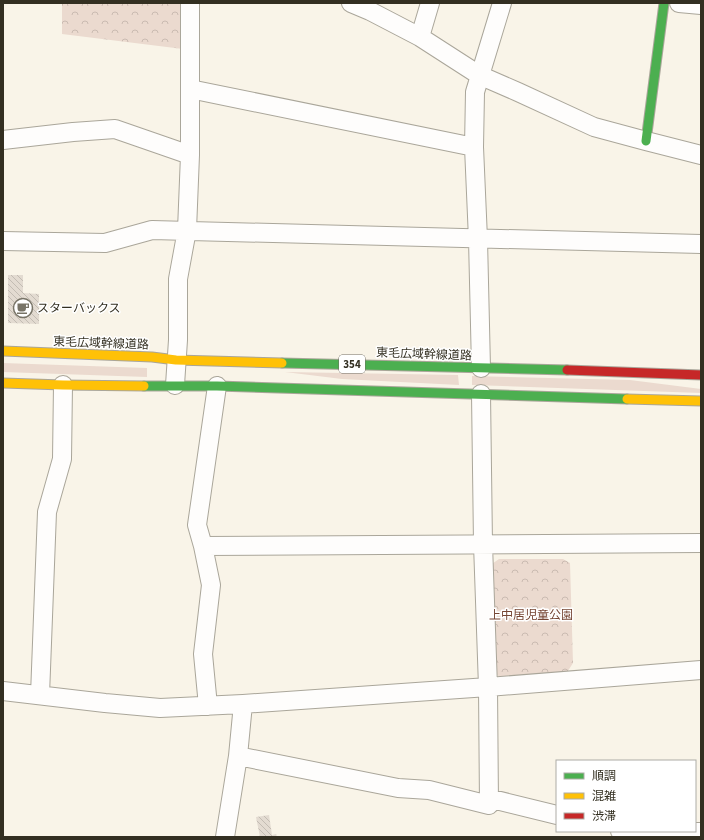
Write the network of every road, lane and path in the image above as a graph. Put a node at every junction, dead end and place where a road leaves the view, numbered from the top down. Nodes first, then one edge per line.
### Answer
1 (190, 3) edge
2 (352, 3) edge
3 (430, 3) edge
4 (502, 3) edge
5 (664, 3) edge
6 (679, 3) edge
7 (701, 5) edge
8 (420, 37) junction
9 (479, 75) junction
10 (190, 89) junction
11 (3, 140) edge
12 (646, 141) junction
13 (474, 147) junction
14 (190, 155) junction
15 (701, 155) edge
16 (187, 230) junction
17 (478, 239) junction
18 (3, 241) edge
19 (701, 244) edge
20 (3, 351) edge
21 (176, 360) junction
22 (481, 368) junction
23 (701, 375) edge
24 (3, 383) edge
25 (64, 385) junction
26 (175, 385) junction
27 (217, 386) junction
28 (481, 394) junction
29 (701, 401) edge
30 (701, 543) edge
31 (483, 544) junction
32 (203, 546) junction
33 (701, 670) edge
34 (488, 687) junction
35 (3, 691) edge
36 (40, 695) junction
37 (243, 704) junction
38 (208, 706) junction
39 (238, 756) junction
40 (488, 798) junction
41 (556, 815) edge
42 (625, 832) edge
43 (701, 833) edge
44 (225, 837) edge
45 (701, 837) edge

1 - 10 street
2 - 8 street
3 - 8 street
4 - 9 street
5 - 12 main road
6 - 7 street
8 - 9 street
9 - 12 street
9 - 13 street
10 - 13 street
10 - 14 street
11 - 14 street
12 - 15 street
13 - 17 street
14 - 16 street
16 - 17 street
16 - 18 street
16 - 21 street
17 - 19 street
17 - 22 street
20 - 21 main road, 東毛広域幹線道路 / 354
21 - 22 main road, 東毛広域幹線道路 / 354
21 - 26 street
22 - 23 main road, 東毛広域幹線道路 / 354
24 - 25 main road, 354
25 - 26 main road, 354
25 - 36 street
26 - 27 main road, 354
27 - 28 main road, 354
27 - 32 street
28 - 29 main road, 354
28 - 31 street
30 - 31 street
31 - 32 street
31 - 34 street
32 - 38 street
33 - 34 street
34 - 37 street
34 - 40 street
35 - 36 street
36 - 38 street
37 - 38 street
37 - 39 street
39 - 40 street
39 - 44 street
40 - 41 street
42 - 43 street
43 - 45 street

